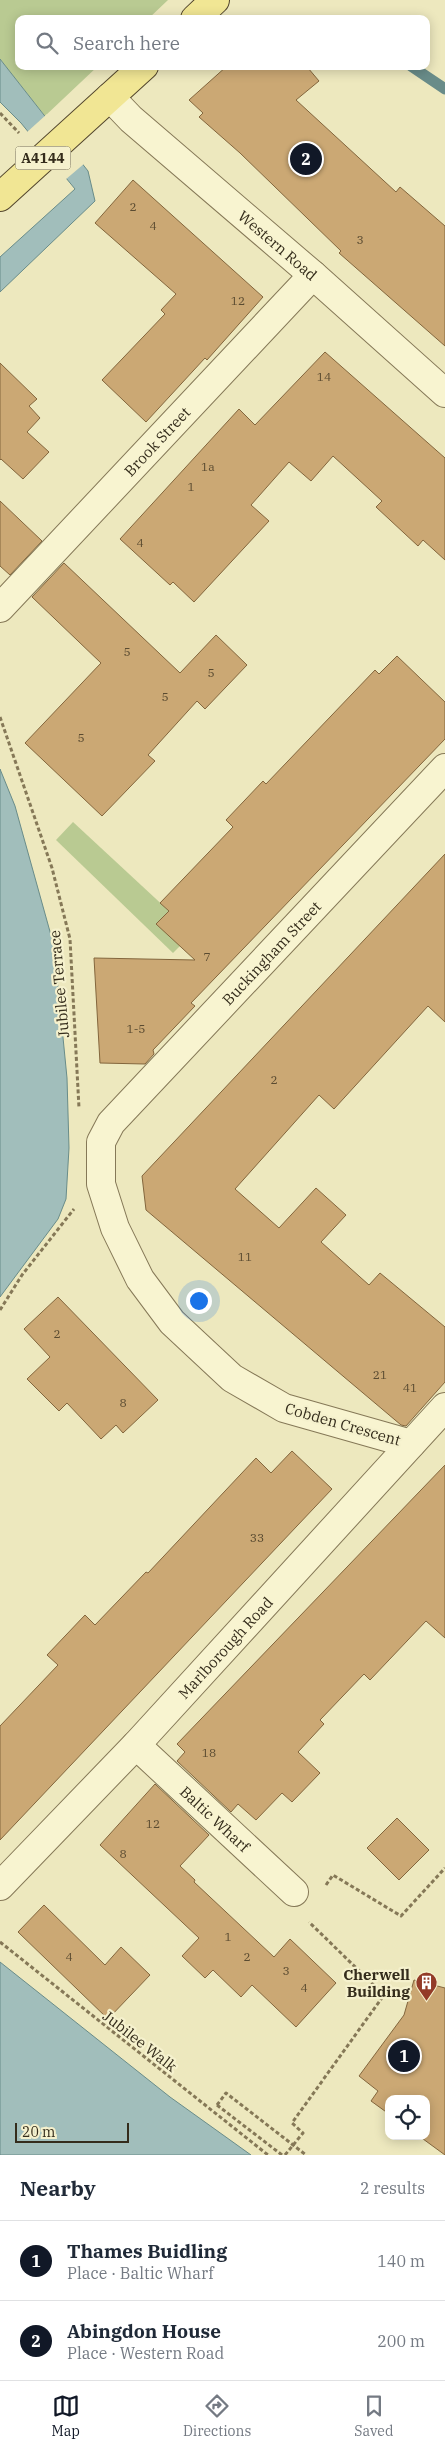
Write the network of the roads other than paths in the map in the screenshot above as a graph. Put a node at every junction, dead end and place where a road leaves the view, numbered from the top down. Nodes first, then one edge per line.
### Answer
1 (215, 0) edge
2 (199, 15) edge
3 (140, 70) edge
4 (110, 97) junction
5 (0, 197) edge
6 (313, 275) junction
7 (445, 393) edge
8 (0, 608) edge
9 (445, 768) edge
10 (101, 1142) joint
11 (445, 1407) edge
12 (411, 1444) junction
13 (136, 1745) junction
14 (0, 1886) edge
15 (294, 1892) road end

1 - 2 main road
3 - 4 main road, A4144
4 - 5 main road, A4144
4 - 6 street, Western Road
6 - 7 street, Western Road
6 - 8 street, Brook Street
9 - 10 street, Buckingham Street
10 - 12 street, Cobden Crescent
11 - 12 street, Marlborough Road
12 - 13 street, Marlborough Road
13 - 14 street, Marlborough Road
13 - 15 street, Baltic Wharf

